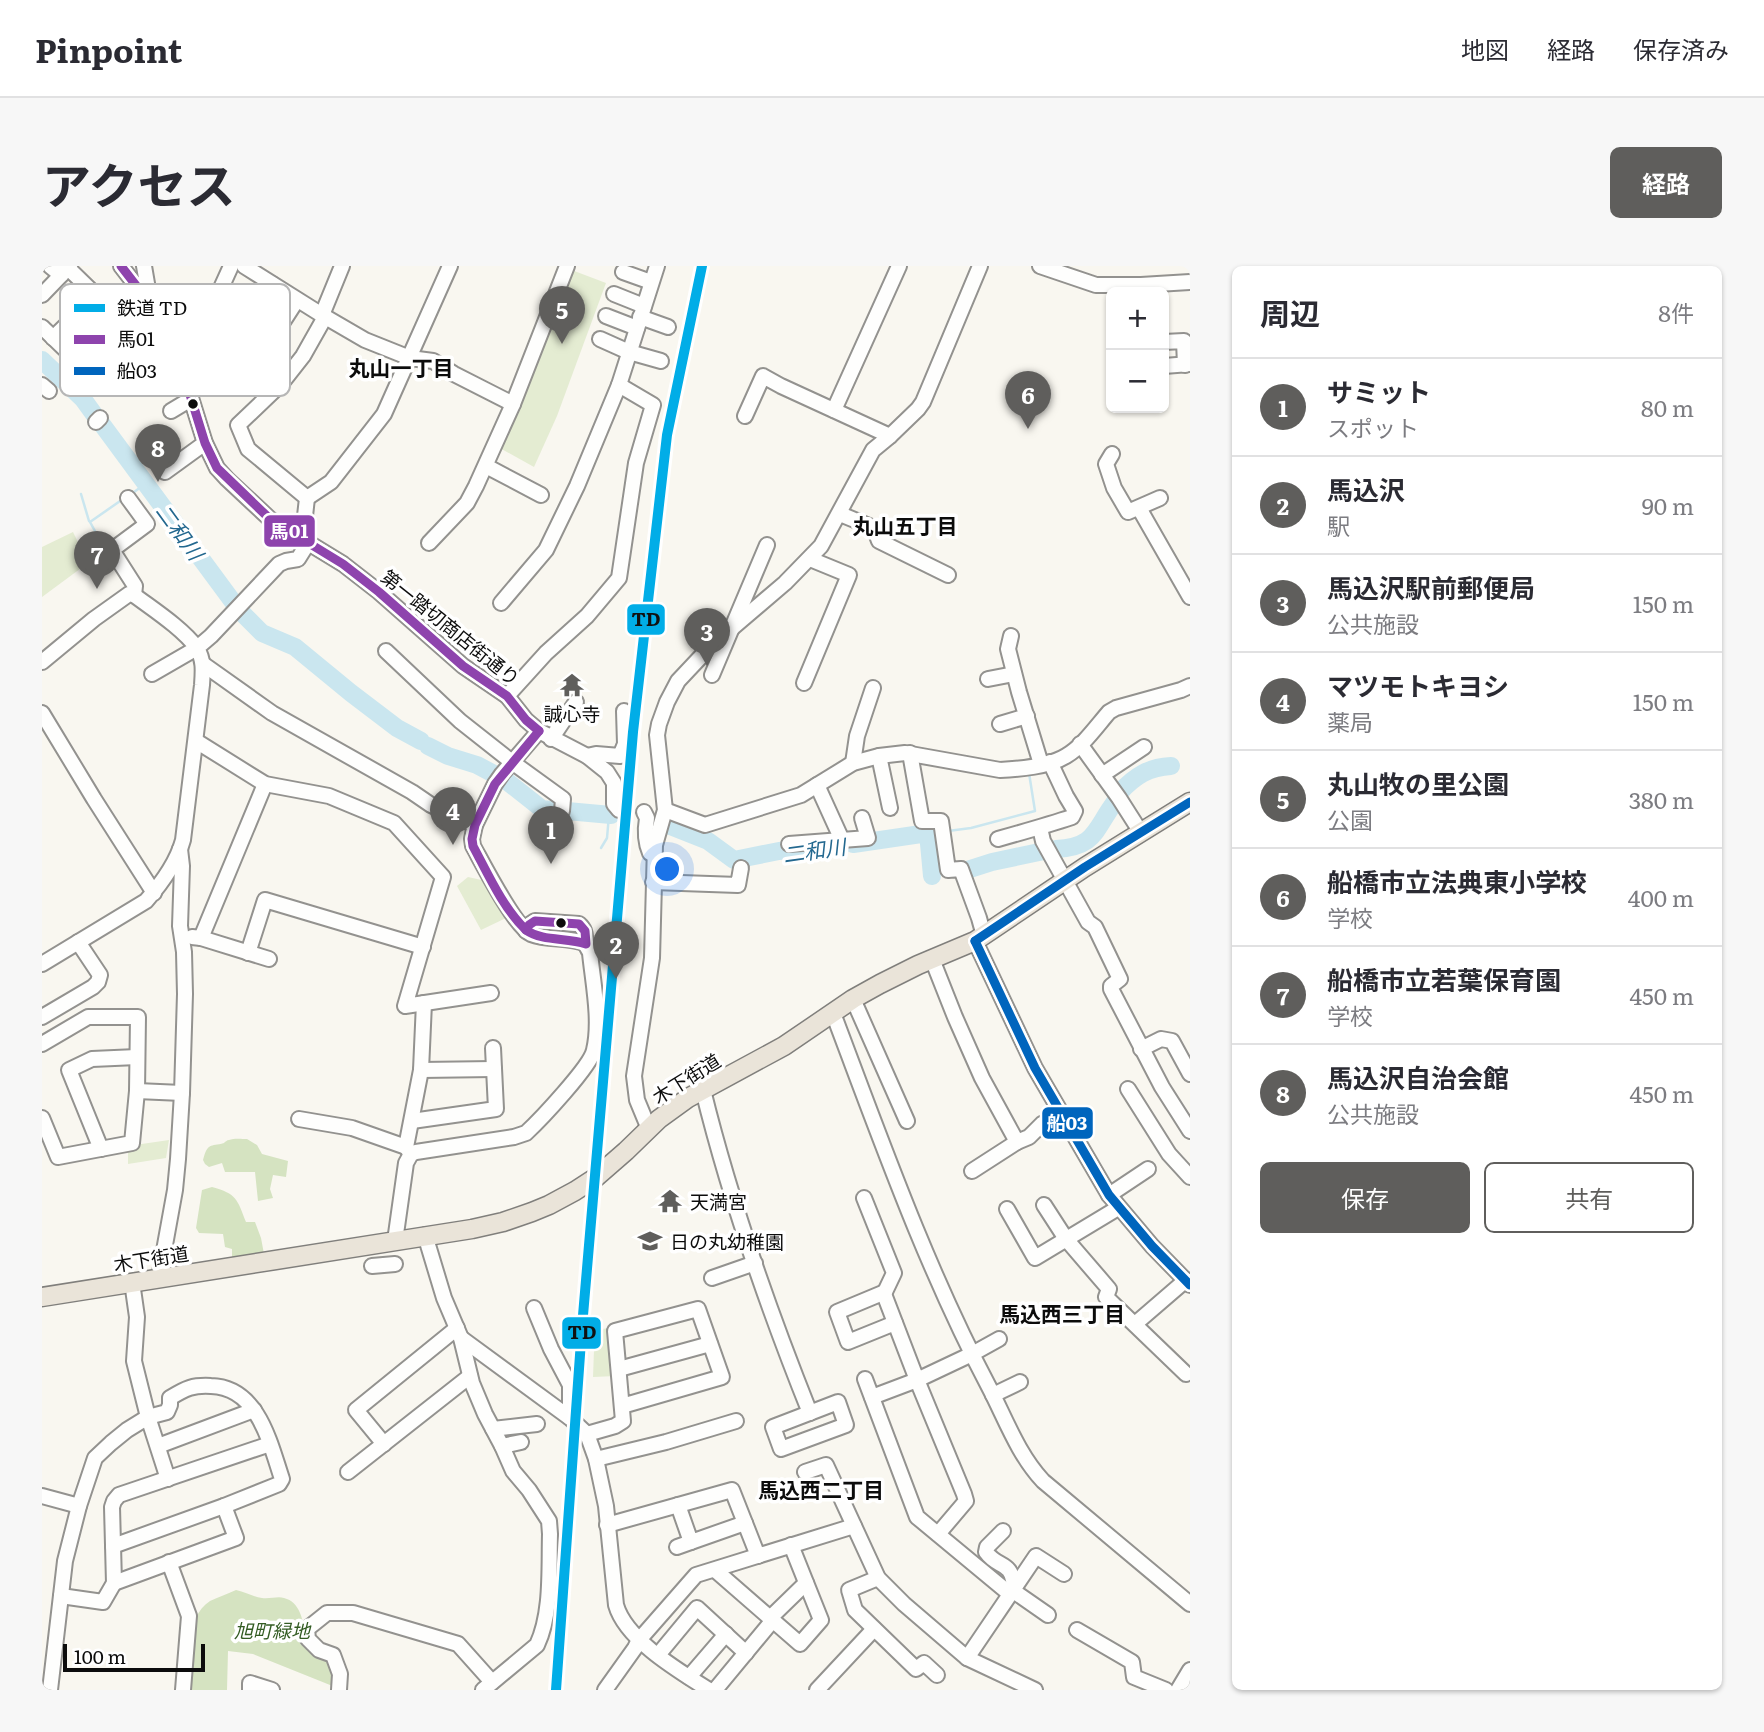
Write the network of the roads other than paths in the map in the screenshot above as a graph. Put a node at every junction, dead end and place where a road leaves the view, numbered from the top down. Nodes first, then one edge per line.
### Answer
1 (121, 266) edge
2 (144, 266) edge
3 (231, 266) edge
4 (244, 266) edge
5 (342, 266) edge
6 (450, 266) edge
7 (567, 266) edge
8 (657, 266) edge
9 (899, 266) edge
10 (980, 266) edge
11 (1040, 266) edge
12 (62, 269) edge
13 (623, 272) dead end
14 (651, 282) junction
15 (1190, 282) edge
16 (81, 284) edge
17 (135, 284) edge
18 (147, 284) edge
19 (223, 284) edge
20 (272, 284) edge
21 (614, 294) dead end
22 (42, 295) edge
23 (290, 296) edge
24 (297, 300) junction
25 (290, 311) edge
26 (323, 316) junction
27 (606, 316) dead end
28 (640, 317) junction
29 (42, 327) edge
30 (667, 327) dead end
31 (60, 333) edge
32 (53, 338) junction
33 (600, 339) dead end
34 (1169, 342) edge
35 (60, 345) edge
36 (629, 352) junction
37 (410, 358) junction
38 (661, 361) dead end
39 (1187, 364) edge
40 (1169, 366) edge
41 (290, 373) edge
42 (620, 385) junction
43 (190, 396) edge
44 (268, 396) edge
45 (191, 399) junction
46 (513, 404) junction
47 (834, 410) junction
48 (172, 411) dead end
49 (745, 416) dead end
50 (890, 436) junction
51 (205, 443) junction
52 (1112, 454) dead end
53 (486, 466) junction
54 (165, 472) dead end
55 (541, 495) dead end
56 (128, 498) dead end
57 (307, 498) junction
58 (1160, 498) dead end
59 (1139, 508) junction
60 (840, 514) junction
61 (304, 540) junction
62 (429, 543) dead end
63 (767, 545) dead end
64 (810, 559) junction
65 (948, 575) dead end
66 (134, 595) junction
67 (1190, 597) edge
68 (501, 603) dead end
69 (733, 625) junction
70 (1011, 635) dead end
71 (197, 648) junction
72 (386, 651) dead end
73 (44, 655) edge
74 (203, 664) junction
75 (152, 674) dead end
76 (1014, 674) junction
77 (712, 675) dead end
78 (988, 679) dead end
79 (804, 683) dead end
80 (1190, 686) edge
81 (873, 688) dead end
82 (507, 696) junction
83 (576, 702) dead end
84 (624, 711) dead end
85 (42, 712) edge
86 (1027, 716) junction
87 (1000, 724) dead end
88 (545, 735) junction
89 (197, 741) junction
90 (1080, 744) junction
91 (1144, 747) dead end
92 (910, 753) junction
93 (587, 756) junction
94 (879, 756) junction
95 (1046, 763) junction
96 (853, 764) junction
97 (503, 773) junction
98 (1102, 775) junction
99 (265, 784) junction
100 (817, 785) junction
101 (1190, 802) edge
102 (890, 808) dead end
103 (619, 810) dead end
104 (665, 810) junction
105 (562, 811) dead end
106 (643, 812) dead end
107 (863, 818) dead end
108 (475, 825) junction
109 (1040, 828) junction
110 (1140, 831) junction
111 (998, 839) dead end
112 (842, 840) junction
113 (789, 844) dead end
114 (180, 849) junction
115 (653, 857) junction
116 (741, 868) dead end
117 (1065, 880) junction
118 (653, 882) junction
119 (154, 893) junction
120 (181, 936) junction
121 (201, 938) junction
122 (979, 939) junction
123 (79, 942) junction
124 (423, 947) junction
125 (248, 953) junction
126 (269, 959) dead end
127 (932, 959) junction
128 (42, 964) edge
129 (491, 993) dead end
130 (853, 999) junction
131 (424, 1003) junction
132 (832, 1013) junction
133 (42, 1017) edge
134 (42, 1044) edge
135 (493, 1048) dead end
136 (1141, 1049) junction
137 (137, 1057) junction
138 (494, 1069) junction
139 (421, 1070) junction
140 (1190, 1074) edge
141 (1128, 1089) dead end
142 (704, 1090) junction
143 (137, 1091) junction
144 (182, 1093) junction
145 (1061, 1114) junction
146 (42, 1118) edge
147 (299, 1119) dead end
148 (412, 1121) junction
149 (907, 1121) dead end
150 (649, 1129) junction
151 (1190, 1131) edge
152 (1017, 1142) junction
153 (101, 1149) junction
154 (409, 1151) junction
155 (1148, 1169) dead end
156 (972, 1171) dead end
157 (1190, 1177) edge
158 (1109, 1195) junction
159 (864, 1198) dead end
160 (1044, 1205) dead end
161 (1118, 1208) junction
162 (1007, 1209) dead end
163 (425, 1235) junction
164 (1066, 1239) junction
165 (395, 1241) junction
166 (755, 1263) junction
167 (395, 1264) dead end
168 (372, 1266) dead end
169 (159, 1278) junction
170 (712, 1278) dead end
171 (132, 1282) junction
172 (1188, 1282) edge
173 (885, 1292) junction
174 (42, 1297) edge
175 (534, 1308) dead end
176 (895, 1323) junction
177 (1135, 1324) junction
178 (459, 1333) junction
179 (999, 1339) dead end
180 (710, 1344) junction
181 (972, 1354) junction
182 (619, 1369) junction
183 (1186, 1374) dead end
184 (470, 1376) junction
185 (865, 1379) dead end
186 (917, 1380) junction
187 (1020, 1382) dead end
188 (993, 1395) junction
189 (872, 1397) junction
190 (622, 1406) junction
191 (254, 1410) junction
192 (810, 1413) junction
193 (148, 1418) junction
194 (570, 1418) junction
195 (736, 1421) dead end
196 (537, 1424) dead end
197 (494, 1429) junction
198 (587, 1434) junction
199 (521, 1442) dead end
200 (270, 1444) junction
201 (384, 1444) junction
202 (158, 1446) junction
203 (502, 1446) junction
204 (596, 1459) junction
205 (348, 1472) dead end
206 (805, 1472) dead end
207 (168, 1479) junction
208 (42, 1496) edge
209 (79, 1506) junction
210 (224, 1506) junction
211 (678, 1506) junction
212 (745, 1523) junction
213 (607, 1525) junction
214 (854, 1526) junction
215 (1003, 1531) dead end
216 (938, 1534) junction
217 (792, 1545) junction
218 (113, 1546) junction
219 (758, 1556) junction
220 (169, 1562) junction
221 (715, 1570) junction
222 (1064, 1574) dead end
223 (878, 1578) junction
224 (114, 1583) junction
225 (806, 1583) junction
226 (1012, 1590) junction
227 (61, 1596) junction
228 (1190, 1604) edge
229 (1048, 1615) dead end
230 (772, 1619) junction
231 (874, 1629) junction
232 (1077, 1630) dead end
233 (726, 1634) junction
234 (639, 1640) junction
235 (746, 1653) junction
236 (658, 1655) junction
237 (967, 1658) junction
238 (1190, 1670) edge
239 (937, 1675) dead end
240 (688, 1682) edge
241 (488, 1686) edge
242 (50, 1690) edge
243 (183, 1690) edge
244 (250, 1690) edge
245 (272, 1690) edge
246 (339, 1690) edge
247 (605, 1690) edge
248 (709, 1690) edge
249 (715, 1690) edge
250 (817, 1690) edge
251 (1035, 1690) edge
252 (1166, 1690) edge
253 (1178, 1690) edge

1 - 17 street, 第一踏切商店街通り
2 - 18 street
3 - 19 street
4 - 20 street
5 - 26 street
6 - 37 street
7 - 46 street
8 - 14 street
9 - 47 street
10 - 50 street
11 - 15 street
12 - 16 street
12 - 22 street
13 - 14 street
14 - 28 street
21 - 28 street
23 - 24 street
24 - 25 street
24 - 26 street
26 - 37 street
26 - 41 street
27 - 28 street
28 - 30 street
28 - 36 street
29 - 32 street
31 - 32 street
32 - 35 street
33 - 36 street
34 - 39 street
36 - 38 street
36 - 42 street
37 - 46 street
37 - 57 street
39 - 40 street
42 - 68 street
42 - 82 street
43 - 45 street, 第一踏切商店街通り
44 - 57 street
45 - 48 street
45 - 51 street, 第一踏切商店街通り
46 - 53 street
47 - 49 street
47 - 50 street
50 - 60 street
51 - 54 street
51 - 61 street, 第一踏切商店街通り
52 - 59 street
53 - 55 street
53 - 62 street
56 - 66 street
57 - 61 street
58 - 59 street
59 - 67 street
60 - 64 street
60 - 65 street
61 - 71 street
61 - 82 street, 第一踏切商店街通り
63 - 69 street
64 - 69 street
64 - 79 street
66 - 71 street
66 - 73 street
69 - 77 street
69 - 104 street
70 - 76 street
71 - 74 street
71 - 75 street
72 - 97 street
74 - 89 street
74 - 108 street
76 - 78 street
76 - 86 street
80 - 90 street
81 - 96 street
82 - 88 street, 第一踏切商店街通り
83 - 88 street
84 - 93 street
85 - 119 street
86 - 87 street
86 - 95 street
88 - 93 street, 第一踏切商店街通り
88 - 97 street
89 - 99 street
89 - 114 street
90 - 95 street
90 - 98 street
91 - 98 street
92 - 94 street
92 - 95 street
92 - 122 street
93 - 103 street, 第一踏切商店街通り
94 - 96 street
94 - 102 street
95 - 109 street
96 - 100 street
97 - 105 street
97 - 108 street
98 - 110 street
99 - 121 street
99 - 124 street
100 - 104 street
100 - 112 street
101 - 110 main road, 木下街道
104 - 115 street
106 - 115 street
107 - 112 street
108 - 154 street
109 - 111 street
109 - 117 street
110 - 117 main road, 木下街道
112 - 113 street
114 - 119 street
114 - 120 street
115 - 118 street
116 - 118 street
117 - 122 main road, 木下街道
117 - 136 street
118 - 150 street
119 - 123 street
120 - 121 street
120 - 144 street
121 - 125 street
122 - 127 main road, 木下街道
122 - 145 street
123 - 128 street
123 - 133 street
124 - 125 street
124 - 131 street
125 - 126 street
127 - 130 main road, 木下街道
127 - 152 street
129 - 131 street
130 - 132 main road, 木下街道
130 - 149 street
131 - 139 street
132 - 142 main road, 木下街道
132 - 181 street
134 - 137 street
135 - 138 street
136 - 140 street
136 - 151 street
137 - 143 street
137 - 153 street
138 - 139 street
138 - 148 street
139 - 148 street
141 - 157 street
142 - 150 main road, 木下街道
142 - 166 street
143 - 144 street
143 - 153 street
144 - 169 street
145 - 152 street
145 - 158 street
146 - 153 street
147 - 154 street
148 - 154 street
150 - 163 main road, 木下街道
152 - 156 street
154 - 165 street
155 - 158 street
158 - 161 street
159 - 173 street
160 - 164 street
161 - 164 street
161 - 172 street
162 - 164 street
163 - 165 main road, 木下街道
163 - 178 street
164 - 177 street
165 - 169 main road, 木下街道
166 - 170 street
166 - 192 street
167 - 168 street
169 - 171 main road, 木下街道
171 - 174 main road, 木下街道
171 - 193 street
172 - 177 street
173 - 176 street
173 - 176 street
175 - 194 street
176 - 186 street
177 - 183 street
178 - 184 street
178 - 194 street
178 - 201 street
179 - 181 street
180 - 182 street
180 - 182 street
180 - 190 street
181 - 186 street
181 - 188 street
182 - 190 street
184 - 197 street
184 - 201 street
185 - 189 street
186 - 189 street
186 - 216 street
187 - 188 street
188 - 228 street
189 - 216 street
190 - 198 street
191 - 193 street
191 - 200 street
191 - 202 street
192 - 192 street
193 - 202 street
193 - 209 street
194 - 198 street
195 - 204 street
196 - 197 street
197 - 203 street
198 - 204 street
199 - 203 street
200 - 207 street
200 - 210 street
201 - 205 street
202 - 207 street
203 - 241 street
204 - 213 street
206 - 214 street
207 - 218 street
208 - 209 street
209 - 227 street
210 - 218 street
210 - 220 street
211 - 212 street
211 - 212 street
211 - 213 street
212 - 219 street
213 - 234 street
214 - 217 street
214 - 223 street
215 - 226 street
216 - 226 street
217 - 219 street
217 - 225 street
218 - 224 street
219 - 221 street
220 - 224 street
220 - 243 street
221 - 230 street
221 - 234 street
222 - 226 street
223 - 231 street
223 - 237 street
224 - 227 street
225 - 230 street
225 - 230 street
226 - 229 street
226 - 237 street
227 - 242 street
230 - 235 street
231 - 239 street
231 - 250 street
232 - 252 street
233 - 235 street
233 - 236 street
233 - 240 street
234 - 236 street
234 - 247 street
235 - 249 street
236 - 240 street
237 - 251 street
238 - 253 street
240 - 248 street
241 - 246 street
244 - 245 street

